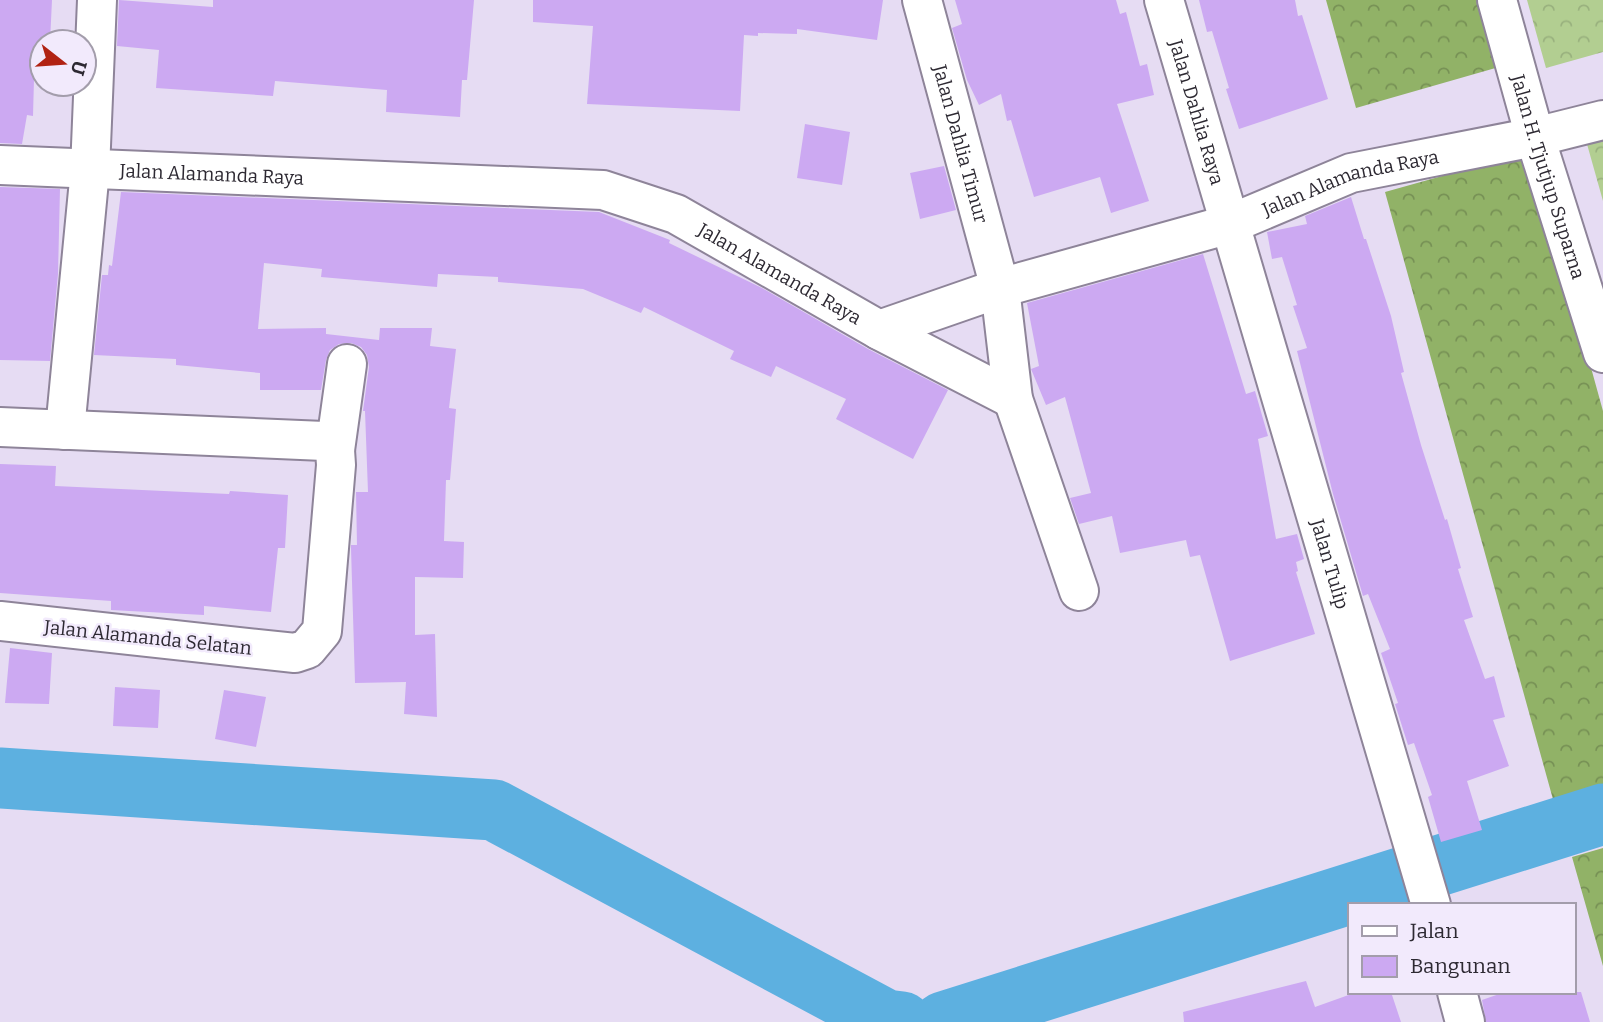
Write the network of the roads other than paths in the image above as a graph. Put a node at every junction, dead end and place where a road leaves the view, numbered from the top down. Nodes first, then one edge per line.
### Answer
1 (97, 0) edge
2 (922, 0) edge
3 (1164, 0) edge
4 (1497, 0) edge
5 (1603, 120) edge
6 (1535, 137) junction
7 (0, 165) edge
8 (90, 170) junction
9 (1230, 225) junction
10 (1000, 288) junction
11 (879, 330) junction
12 (1603, 353) edge
13 (347, 364) dead end
14 (1013, 400) junction
15 (0, 427) edge
16 (65, 430) junction
17 (335, 450) junction
18 (1079, 592) dead end
19 (0, 621) edge
20 (1425, 883) edge
21 (1458, 994) edge
22 (1465, 1022) edge

1 - 8 street
2 - 10 street, Jalan Dahlia Timur
3 - 9 street, Jalan Dahlia Raya
4 - 6 street, Jalan H. Tjutjup Suparna
5 - 6 street, Jalan Alamanda Raya
6 - 9 street, Jalan Alamanda Raya
6 - 12 street, Jalan H. Tjutjup Suparna
7 - 8 street, Jalan Alamanda Raya
8 - 11 street, Jalan Alamanda Raya
8 - 16 street
9 - 10 street, Jalan Alamanda Raya
9 - 20 street, Jalan Tulip
10 - 11 street, Jalan Alamanda Raya
10 - 14 street, Jalan Dahlia Timur
11 - 14 street
13 - 17 street
14 - 18 street, Jalan Dahlia Timur
15 - 16 street
16 - 17 street
17 - 19 street, Jalan Alamanda Selatan
21 - 22 street

